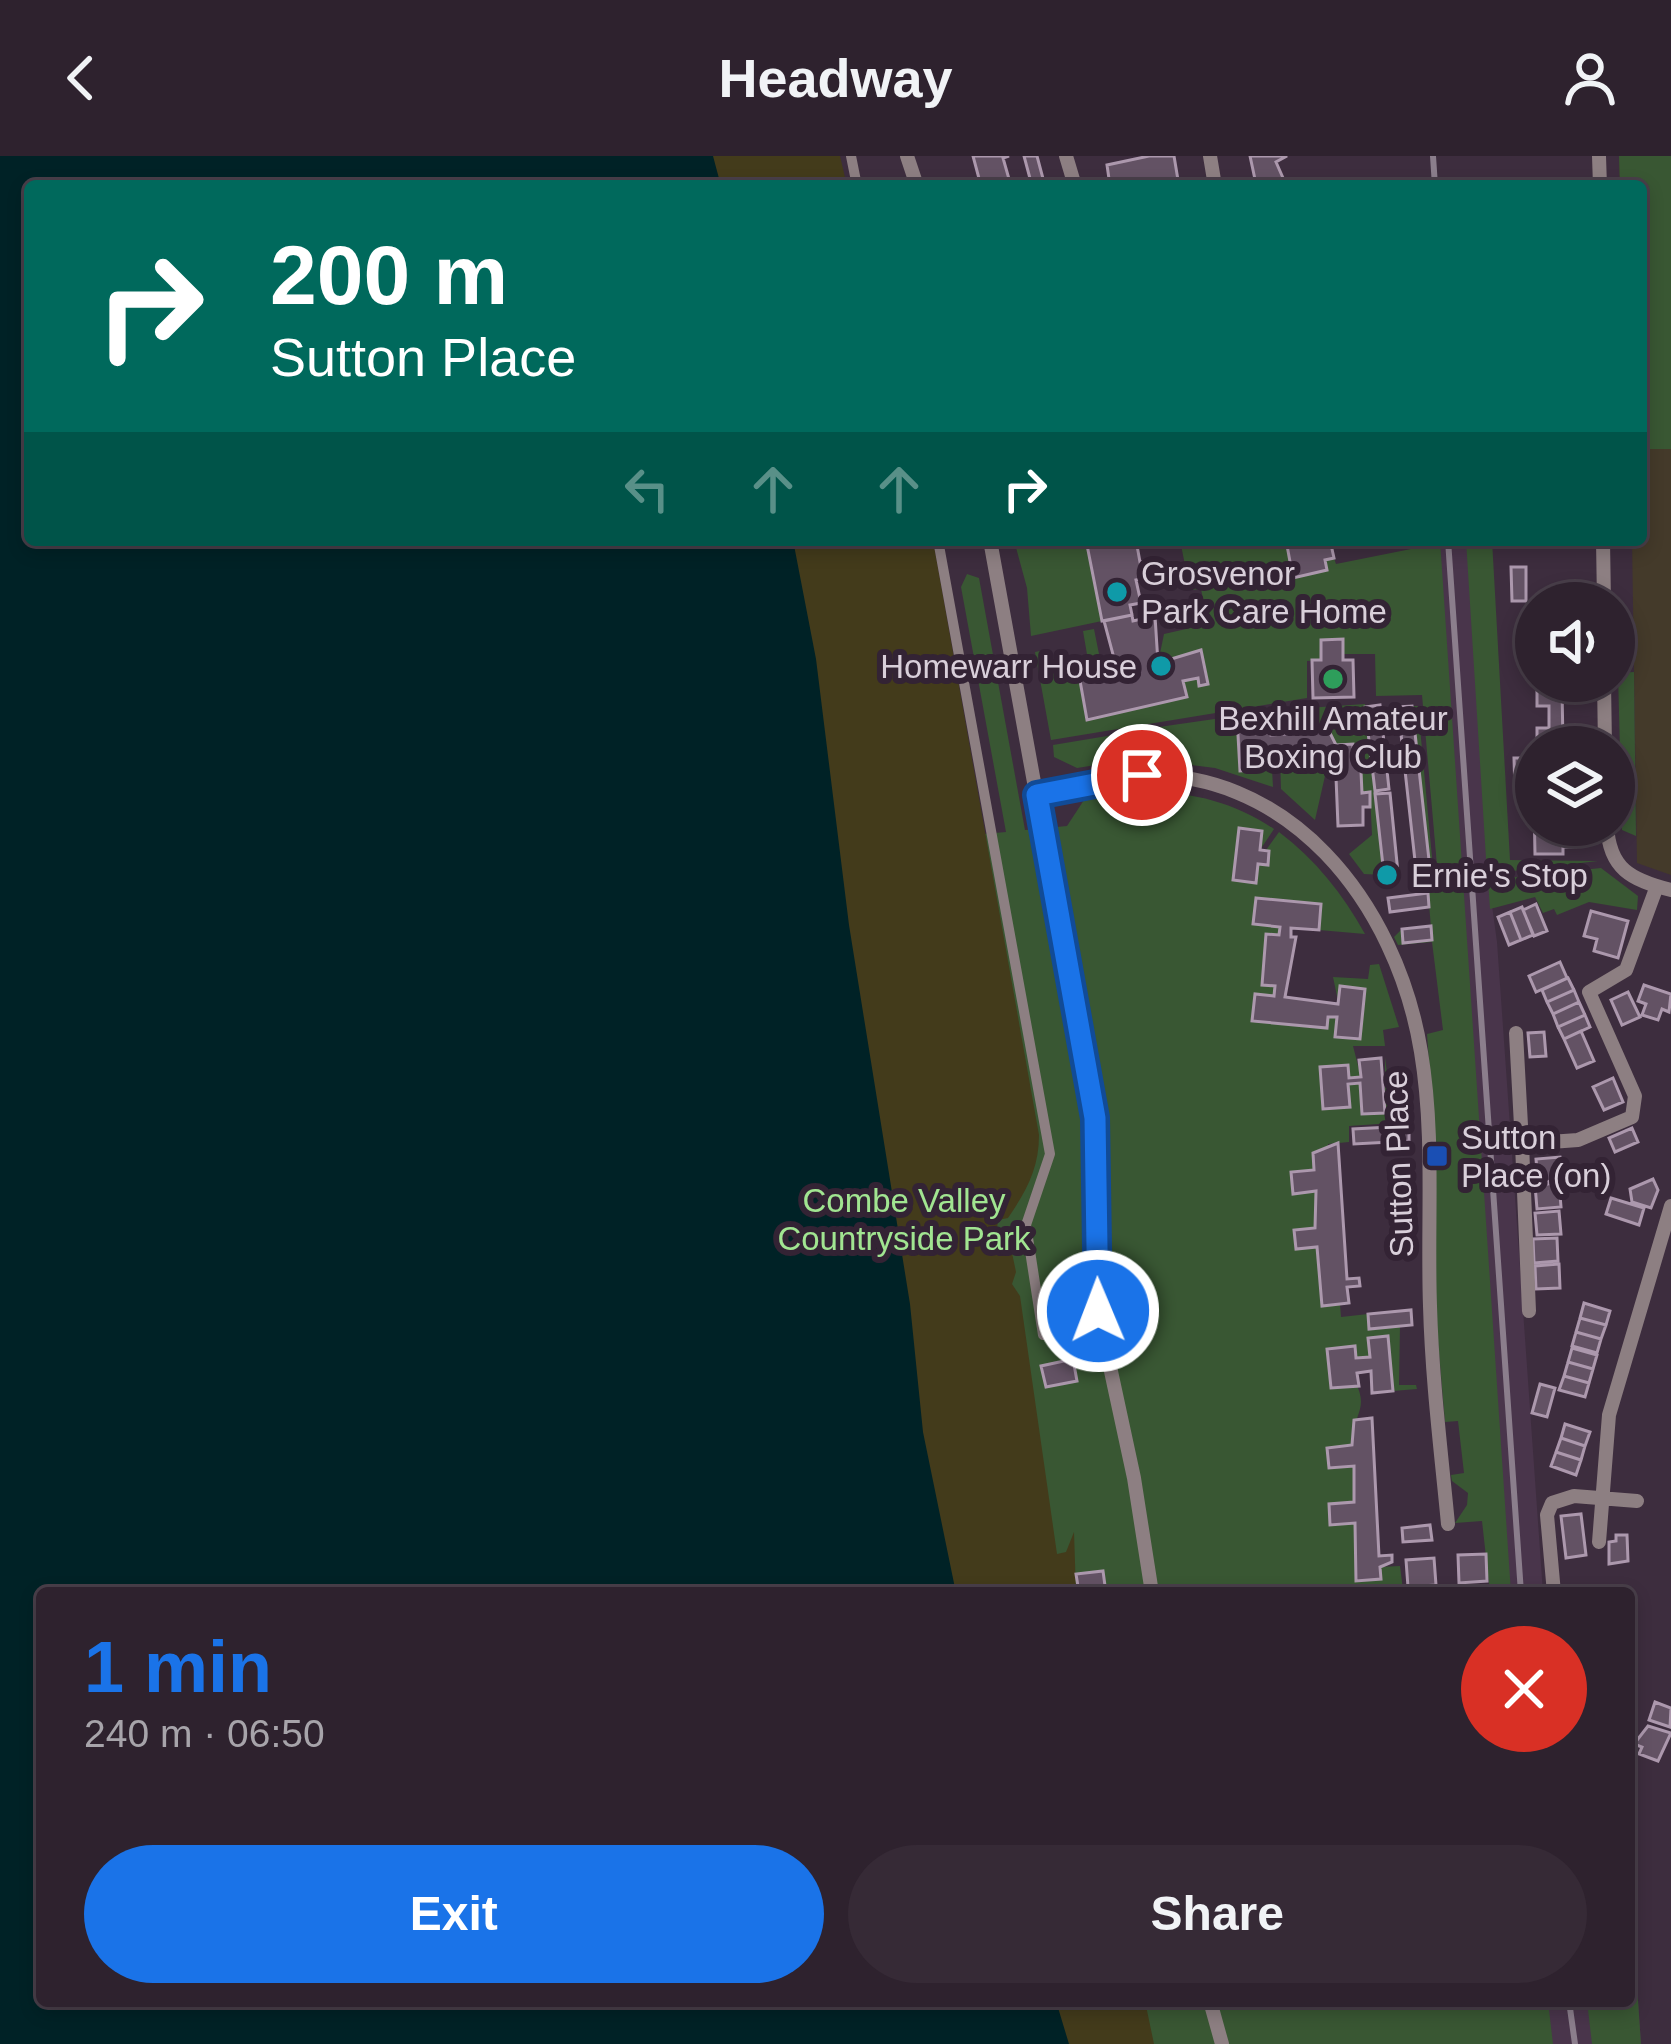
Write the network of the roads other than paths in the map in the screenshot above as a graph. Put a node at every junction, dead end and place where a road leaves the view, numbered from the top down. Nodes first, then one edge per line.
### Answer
1 (939, 546) edge
2 (991, 546) edge
3 (1604, 546) edge
4 (1604, 582) edge
5 (1037, 795) junction
6 (1611, 846) edge
7 (1664, 888) edge
8 (1516, 1033) dead end
9 (1522, 1144) junction
10 (1671, 1206) edge
11 (1665, 1248) edge
12 (1529, 1311) dead end
13 (1043, 1335) dead end
14 (1602, 1498) junction
15 (1637, 1501) dead end
16 (1448, 1524) dead end
17 (1599, 1542) dead end
18 (1151, 1587) edge
19 (1553, 1587) edge
20 (1212, 2007) edge
21 (1222, 2044) edge

1 - 13 street
2 - 5 street
3 - 4 street
5 - 16 street, Sutton Place
5 - 18 street
6 - 7 street
7 - 9 street
8 - 9 street
9 - 12 street
10 - 11 street
11 - 14 street
14 - 15 street
14 - 17 street
14 - 19 street
20 - 21 street

